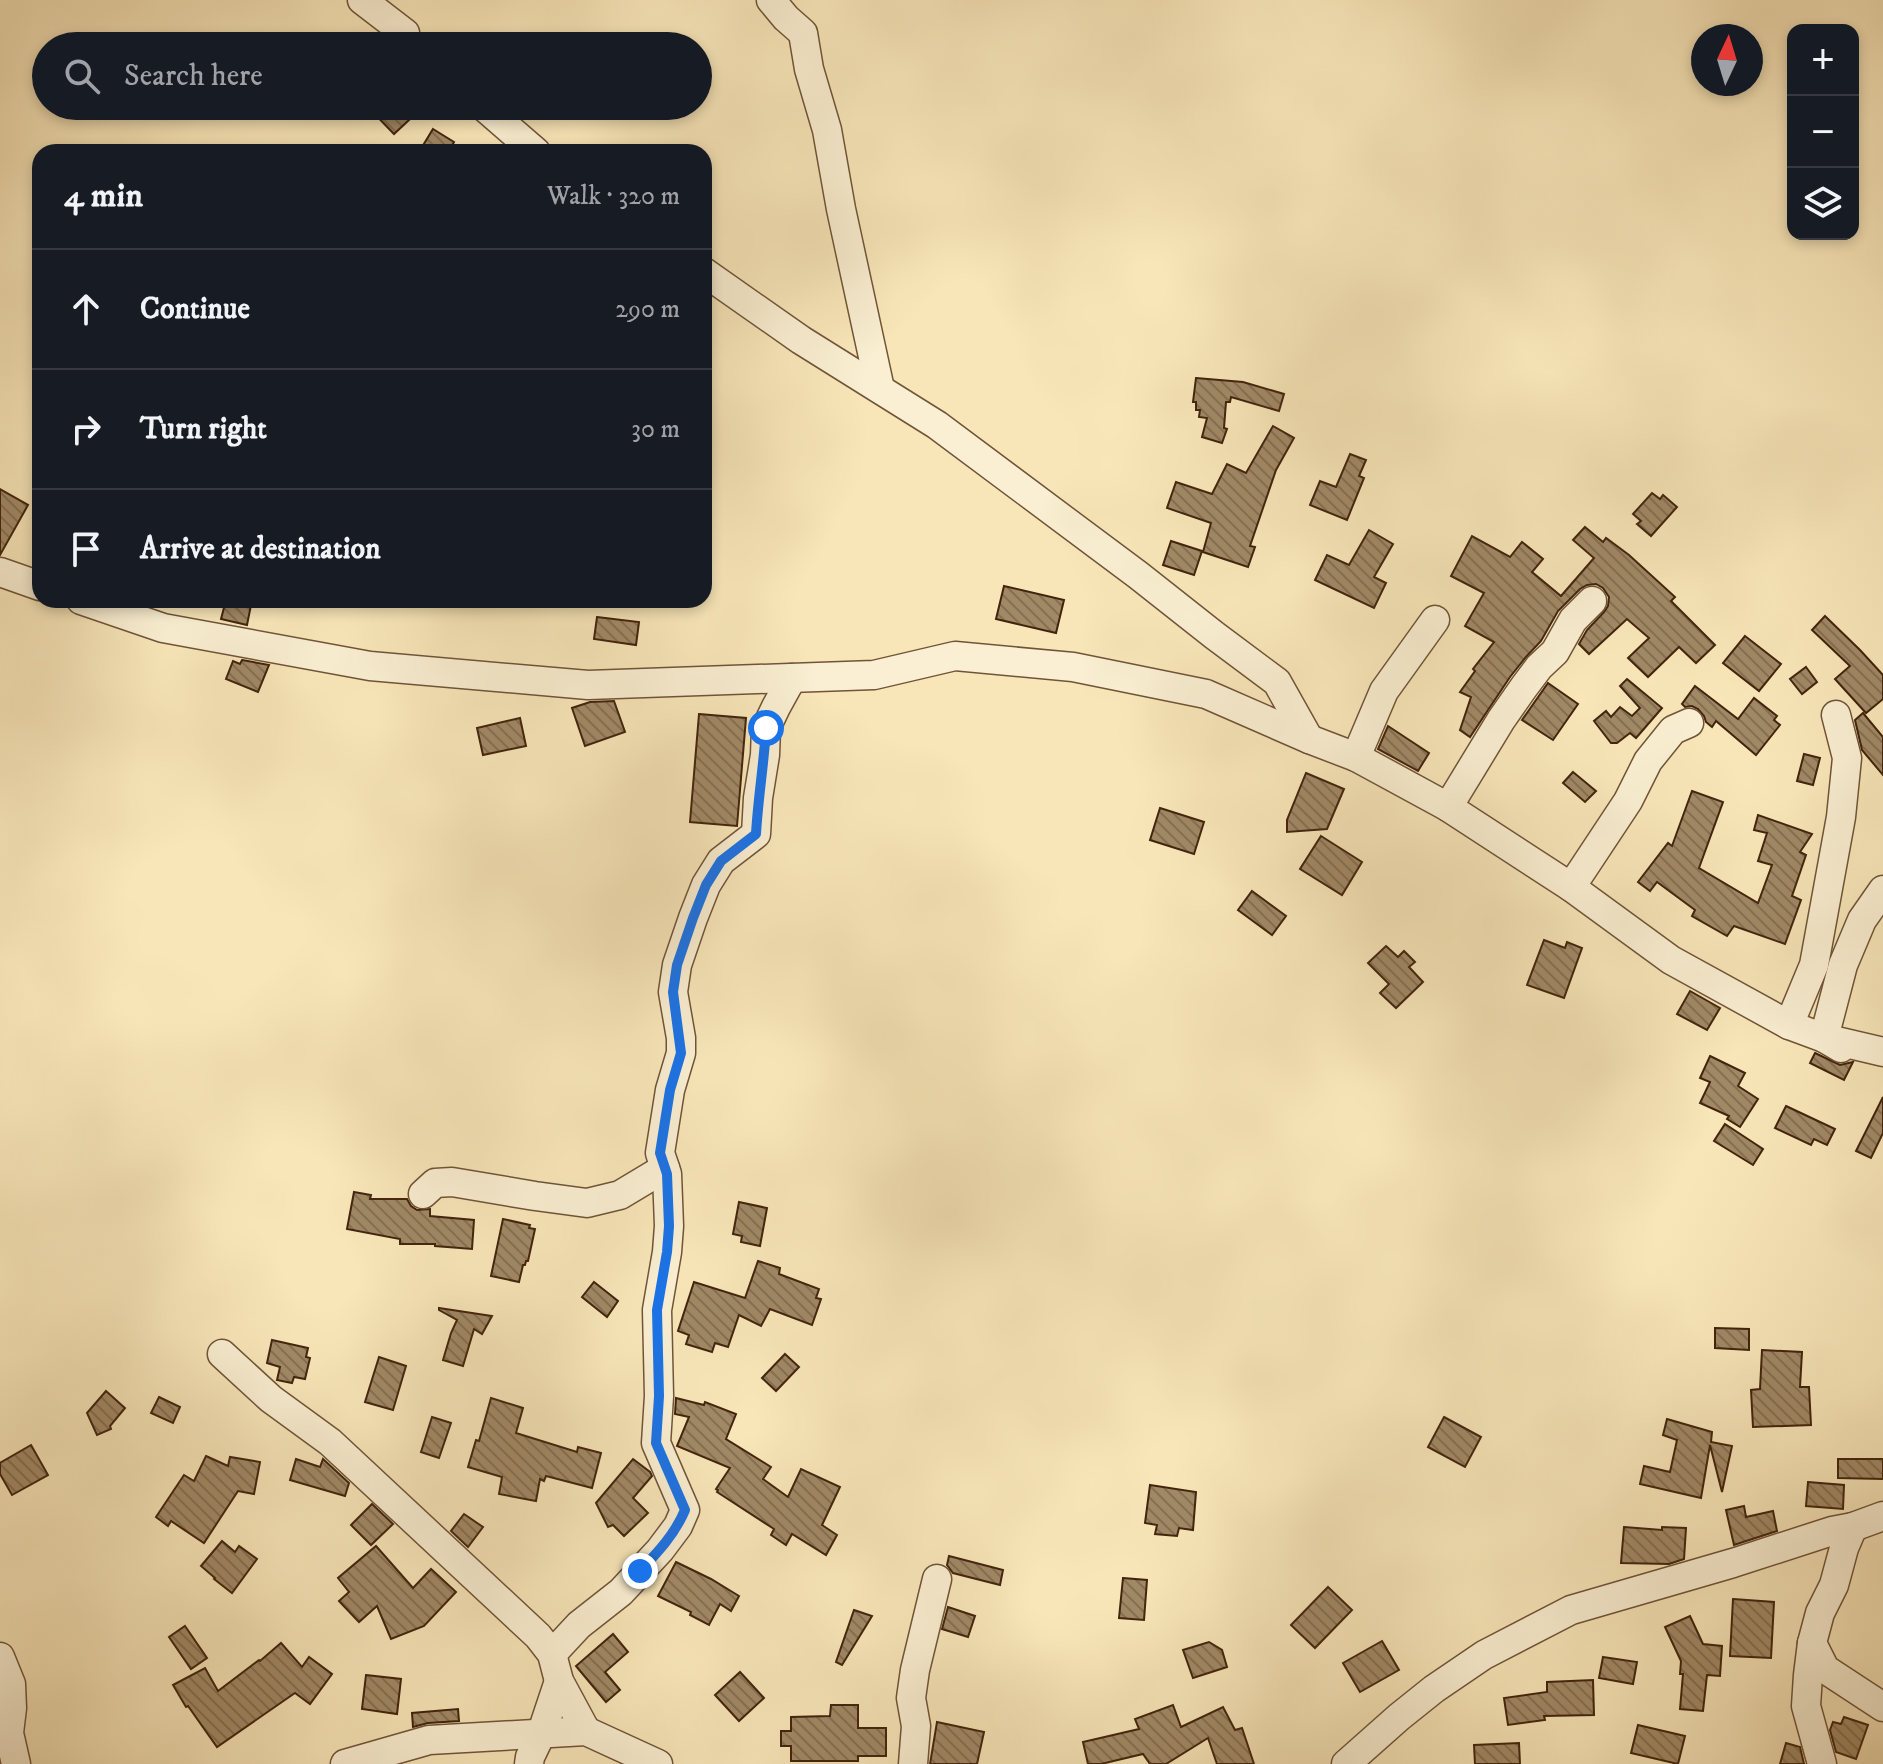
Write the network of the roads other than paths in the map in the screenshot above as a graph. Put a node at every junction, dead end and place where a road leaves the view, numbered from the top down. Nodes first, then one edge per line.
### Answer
1 (362, 0) edge
2 (771, 0) edge
3 (404, 32) edge
4 (499, 120) edge
5 (527, 144) edge
6 (712, 278) edge
7 (880, 389) junction
8 (0, 572) edge
9 (32, 583) edge
10 (1592, 601) dead end
11 (104, 608) edge
12 (1435, 620) dead end
13 (792, 678) junction
14 (1836, 715) dead end
15 (1689, 723) dead end
16 (1309, 739) junction
17 (1356, 757) junction
18 (1448, 807) junction
19 (1571, 887) junction
20 (1883, 890) edge
21 (1789, 1025) junction
22 (1824, 1038) junction
23 (1883, 1052) edge
24 (1883, 1072) edge
25 (665, 1168) junction
26 (423, 1194) dead end
27 (222, 1354) dead end
28 (1883, 1516) edge
29 (1853, 1527) junction
30 (937, 1579) dead end
31 (1812, 1643) junction
32 (552, 1654) junction
33 (0, 1657) edge
34 (559, 1681) junction
35 (1883, 1707) edge
36 (586, 1731) junction
37 (542, 1732) junction
38 (16, 1764) edge
39 (345, 1764) edge
40 (529, 1764) edge
41 (658, 1764) edge
42 (913, 1764) edge
43 (1346, 1764) edge
44 (1822, 1764) edge

1 - 3 street
2 - 7 street
4 - 5 street
6 - 7 street
7 - 16 street
8 - 9 street
10 - 18 street
11 - 13 street
12 - 17 street
13 - 16 street
13 - 25 street
14 - 21 street
15 - 19 street
16 - 17 street
17 - 18 street
18 - 19 street
19 - 21 street
20 - 22 street
21 - 22 street
22 - 23 street
22 - 24 street
25 - 26 street
25 - 32 street
27 - 32 street
28 - 29 street
29 - 31 street
29 - 43 street
30 - 42 street
31 - 35 street
31 - 44 street
32 - 34 street
33 - 38 street
34 - 36 street
34 - 37 street
36 - 37 street
36 - 41 street
37 - 39 street
37 - 40 street

